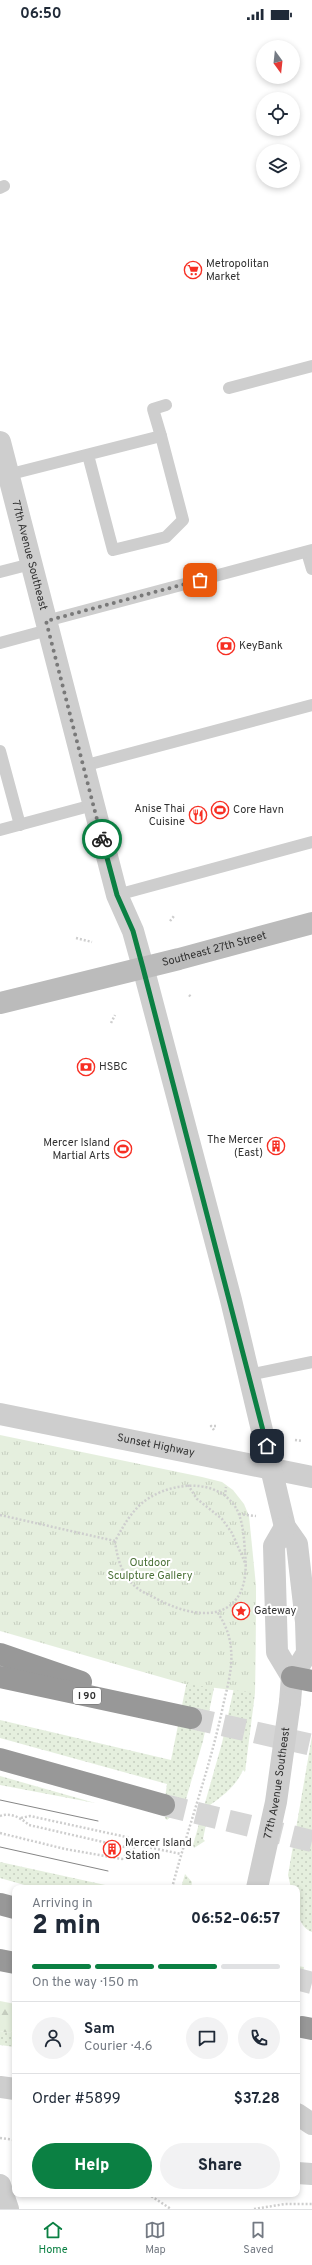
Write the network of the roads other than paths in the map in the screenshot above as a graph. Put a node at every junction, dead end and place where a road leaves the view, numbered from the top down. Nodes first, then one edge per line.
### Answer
1 (312, 366) edge
2 (229, 388) dead end
3 (166, 405) dead end
4 (161, 436) junction
5 (0, 442) edge
6 (88, 455) junction
7 (4, 476) edge
8 (310, 551) edge
9 (31, 564) junction
10 (312, 569) edge
11 (0, 572) edge
12 (47, 626) junction
13 (0, 643) edge
14 (312, 705) edge
15 (0, 751) edge
16 (83, 766) junction
17 (93, 805) junction
18 (20, 825) junction
19 (0, 830) edge
20 (312, 842) edge
21 (117, 895) junction
22 (312, 923) edge
23 (143, 968) junction
24 (0, 1004) edge
25 (312, 1362) edge
26 (249, 1375) junction
27 (0, 1414) edge
28 (272, 1468) junction
29 (312, 1477) edge
30 (285, 1527) junction
31 (0, 1654) edge
32 (0, 1677) edge
33 (302, 1679) edge
34 (0, 1759) edge
35 (164, 1805) tunnel mouth
36 (258, 1885) edge
37 (0, 1904) edge
38 (12, 1907) edge
39 (0, 1960) edge
40 (12, 1962) edge
41 (0, 2087) edge
42 (12, 2089) edge
43 (300, 2116) edge
44 (312, 2124) edge
45 (300, 2173) edge
46 (312, 2174) edge
47 (0, 2185) edge
48 (8, 2209) edge

1 - 2 lane
3 - 4 lane
4 - 6 lane
4 - 6 lane
5 - 7 street, 77th Avenue Southeast
6 - 7 lane
7 - 9 street, 77th Avenue Southeast
8 - 10 lane
8 - 12 lane
9 - 11 lane
9 - 12 street, 77th Avenue Southeast
12 - 13 lane
12 - 16 street, 77th Avenue Southeast
14 - 16 lane
15 - 18 lane
16 - 17 street, 77th Avenue Southeast
17 - 18 lane
17 - 21 street, 77th Avenue Southeast
18 - 19 lane
20 - 21 lane
21 - 23 street, 77th Avenue Southeast
22 - 23 main road, Southeast 27th Street
23 - 24 main road, Southeast 27th Street
23 - 26 street, 77th Avenue Southeast
25 - 26 lane
26 - 28 street, 77th Avenue Southeast
27 - 28 street, Sunset Highway
28 - 29 street, Sunset Highway
28 - 30 street, 77th Avenue Southeast
30 - 33 street, 77th Avenue Southeast
30 - 33 street
31 - 32 highway, I 90
33 - 36 street, 77th Avenue Southeast, bridge
34 - 35 highway
37 - 38 highway
39 - 40 highway
41 - 42 street
43 - 44 street
45 - 46 street
47 - 48 street

